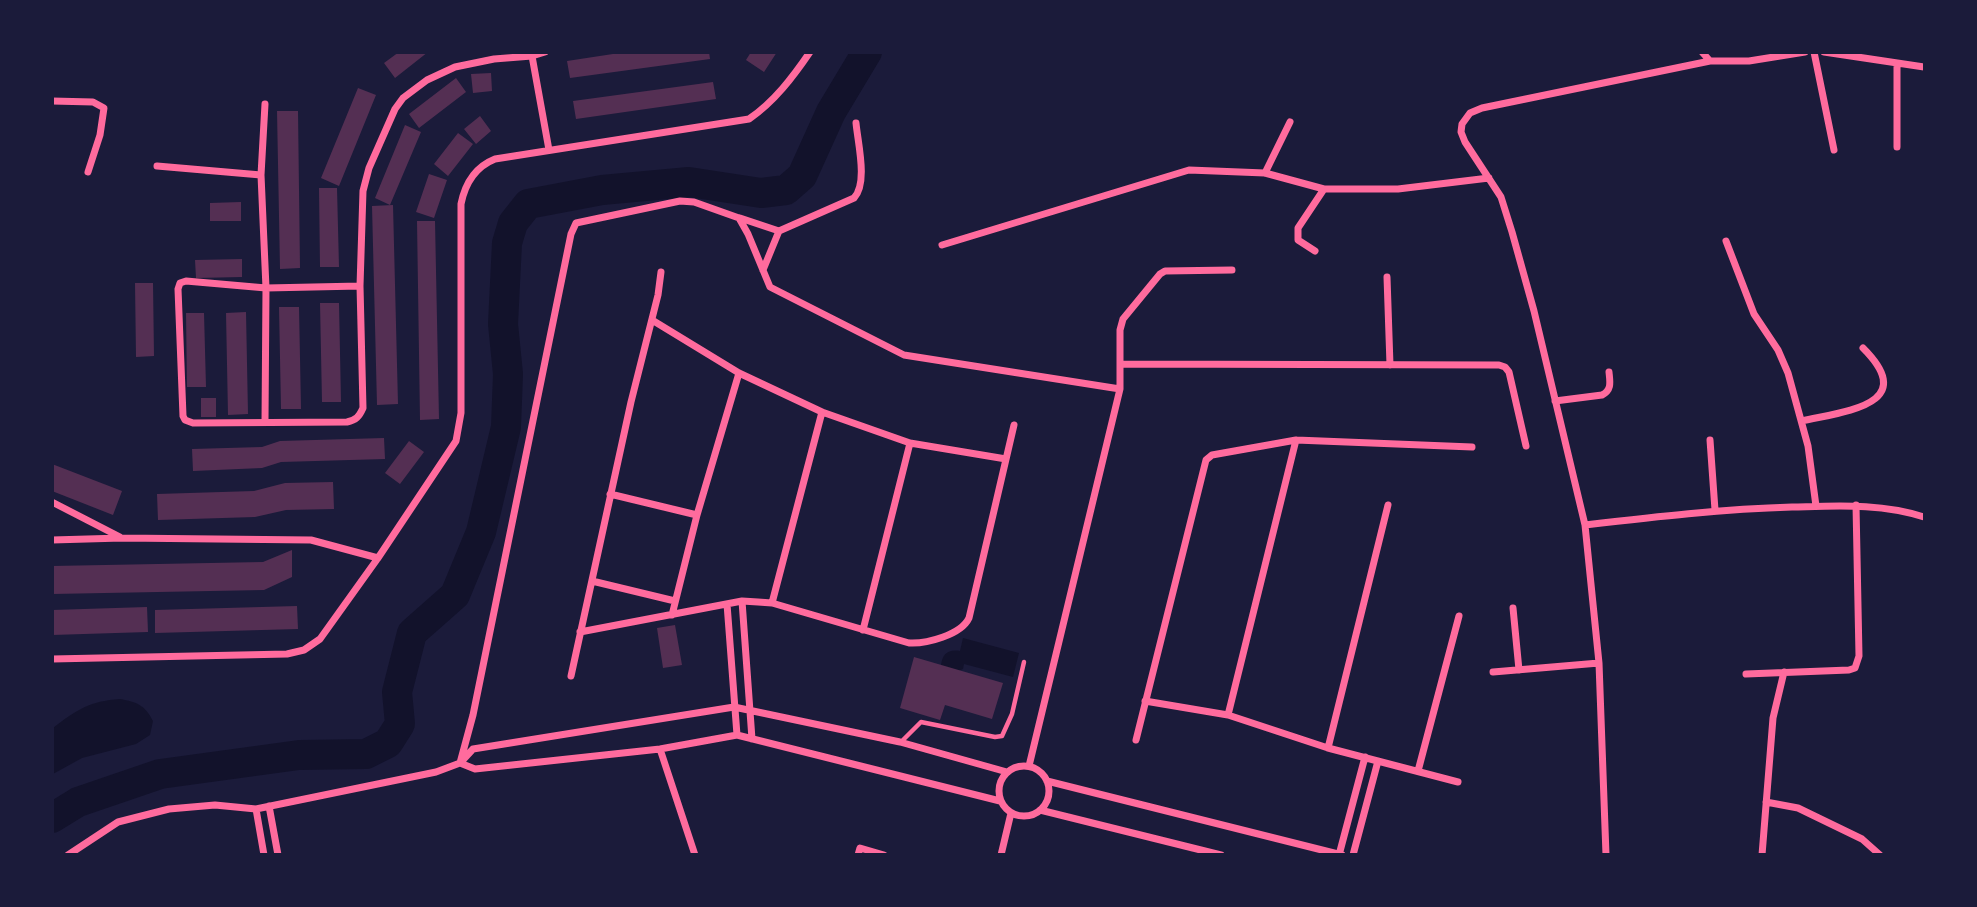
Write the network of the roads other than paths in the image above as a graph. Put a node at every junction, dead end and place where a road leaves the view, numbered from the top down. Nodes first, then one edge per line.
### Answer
1 (545, 52) edge
2 (810, 52) edge
3 (1702, 52) edge
4 (1805, 52) edge
5 (1814, 52) edge
6 (1824, 52) edge
7 (532, 54) edge
8 (1710, 61) junction
9 (1897, 64) junction
10 (1924, 67) edge
11 (52, 102) edge
12 (265, 104) dead end
13 (1290, 122) dead end
14 (856, 123) dead end
15 (1896, 147) dead end
16 (549, 150) junction
17 (1834, 150) dead end
18 (157, 166) dead end
19 (89, 172) dead end
20 (1265, 173) junction
21 (261, 175) junction
22 (1489, 178) junction
23 (1324, 189) junction
24 (739, 218) junction
25 (779, 231) junction
26 (1726, 241) dead end
27 (942, 245) dead end
28 (1315, 251) dead end
29 (763, 270) junction
30 (1232, 270) dead end
31 (662, 271) dead end
32 (1387, 277) dead end
33 (360, 286) junction
34 (266, 288) junction
35 (652, 320) junction
36 (1863, 348) dead end
37 (1122, 364) junction
38 (1390, 365) junction
39 (1609, 372) dead end
40 (739, 373) junction
41 (1120, 389) junction
42 (1555, 401) junction
43 (822, 412) junction
44 (265, 421) junction
45 (1802, 421) junction
46 (1014, 425) dead end
47 (1296, 440) junction
48 (1710, 440) dead end
49 (910, 443) junction
50 (1526, 446) dead end
51 (1472, 447) dead end
52 (1006, 459) junction
53 (610, 494) junction
54 (52, 502) edge
55 (1856, 505) junction
56 (1388, 506) dead end
57 (1816, 506) junction
58 (1715, 510) junction
59 (697, 515) junction
60 (1924, 517) edge
61 (1585, 525) junction
62 (122, 538) junction
63 (52, 540) edge
64 (378, 558) junction
65 (592, 581) junction
66 (675, 601) junction
67 (743, 601) junction
68 (772, 603) junction
69 (727, 604) junction
70 (1513, 608) dead end
71 (672, 615) junction
72 (1459, 616) dead end
73 (863, 630) junction
74 (580, 632) junction
75 (52, 659) edge
76 (1024, 662) dead end
77 (1599, 663) junction
78 (1519, 670) junction
79 (1493, 672) dead end
80 (1784, 672) junction
81 (1746, 674) dead end
82 (571, 676) dead end
83 (1145, 701) junction
84 (734, 707) junction
85 (750, 710) junction
86 (1228, 715) junction
87 (737, 735) junction
88 (752, 739) junction
89 (1136, 740) dead end
90 (900, 742) junction
91 (1328, 748) junction
92 (660, 749) junction
93 (1365, 757) junction
94 (1378, 761) junction
95 (460, 763) junction
96 (1029, 766) junction
97 (1418, 771) junction
98 (1007, 772) junction
99 (1047, 781) junction
100 (1458, 782) dead end
101 (1000, 801) junction
102 (1766, 802) junction
103 (270, 806) junction
104 (256, 809) junction
105 (1040, 810) junction
106 (1011, 813) junction
107 (1340, 854) edge
108 (68, 855) edge
109 (264, 855) edge
110 (278, 855) edge
111 (695, 855) edge
112 (858, 855) edge
113 (884, 855) edge
114 (1001, 855) edge
115 (1222, 855) edge
116 (1353, 855) edge
117 (1606, 855) edge
118 (1762, 855) edge
119 (1880, 855) edge

1 - 7 street
2 - 16 street
3 - 8 street
4 - 8 street
5 - 17 street
6 - 9 street
7 - 16 street
7 - 33 street
8 - 22 street
9 - 10 street
9 - 15 street
11 - 19 street
12 - 21 street
13 - 20 street
14 - 25 street
16 - 64 street
18 - 21 street
20 - 23 street
20 - 27 street
21 - 34 street
22 - 23 street
22 - 42 street
23 - 28 street
24 - 25 street
24 - 29 street
24 - 95 street
25 - 29 street
26 - 45 street
29 - 41 street
30 - 37 street
31 - 35 street
32 - 38 street
33 - 34 street
33 - 44 street
34 - 44 street
34 - 44 street
35 - 40 street
35 - 53 street
36 - 45 street
37 - 38 street
37 - 41 street
38 - 50 street
39 - 42 street
40 - 43 street
40 - 59 street
41 - 96 street
42 - 61 street
43 - 49 street
43 - 68 street
45 - 57 street
46 - 52 street
47 - 51 street
47 - 83 street
47 - 86 street
48 - 58 street
49 - 52 street
49 - 73 street
52 - 73 street
53 - 59 street
53 - 65 street
54 - 62 street
55 - 57 street
55 - 60 street
55 - 80 street
56 - 91 street
57 - 58 street
58 - 61 street
59 - 66 street
61 - 77 street
62 - 63 street
62 - 64 street
64 - 75 street
65 - 66 street
65 - 74 street
66 - 71 street
67 - 68 street
67 - 69 street
67 - 85 street
68 - 73 street
69 - 71 street
69 - 84 street
70 - 78 street
71 - 74 street
72 - 97 street
74 - 82 street
76 - 90 lane
77 - 78 street
77 - 117 street
78 - 79 street
80 - 81 street
80 - 102 street
83 - 86 street
83 - 89 street
84 - 85 street
84 - 87 street
84 - 95 street
85 - 88 street
85 - 90 street
86 - 91 street
87 - 88 street
87 - 92 street
88 - 101 street
90 - 98 street
91 - 93 street
92 - 95 street
92 - 111 street
93 - 94 street
93 - 107 street
94 - 97 street
94 - 116 street
95 - 103 street
96 - 98 street
96 - 99 street
97 - 100 street
98 - 101 street
99 - 105 street
99 - 107 street
101 - 106 street
102 - 118 street
102 - 119 street
103 - 104 street
103 - 110 street
104 - 108 street
104 - 109 street
105 - 106 street
105 - 115 street
106 - 114 street
112 - 113 street

